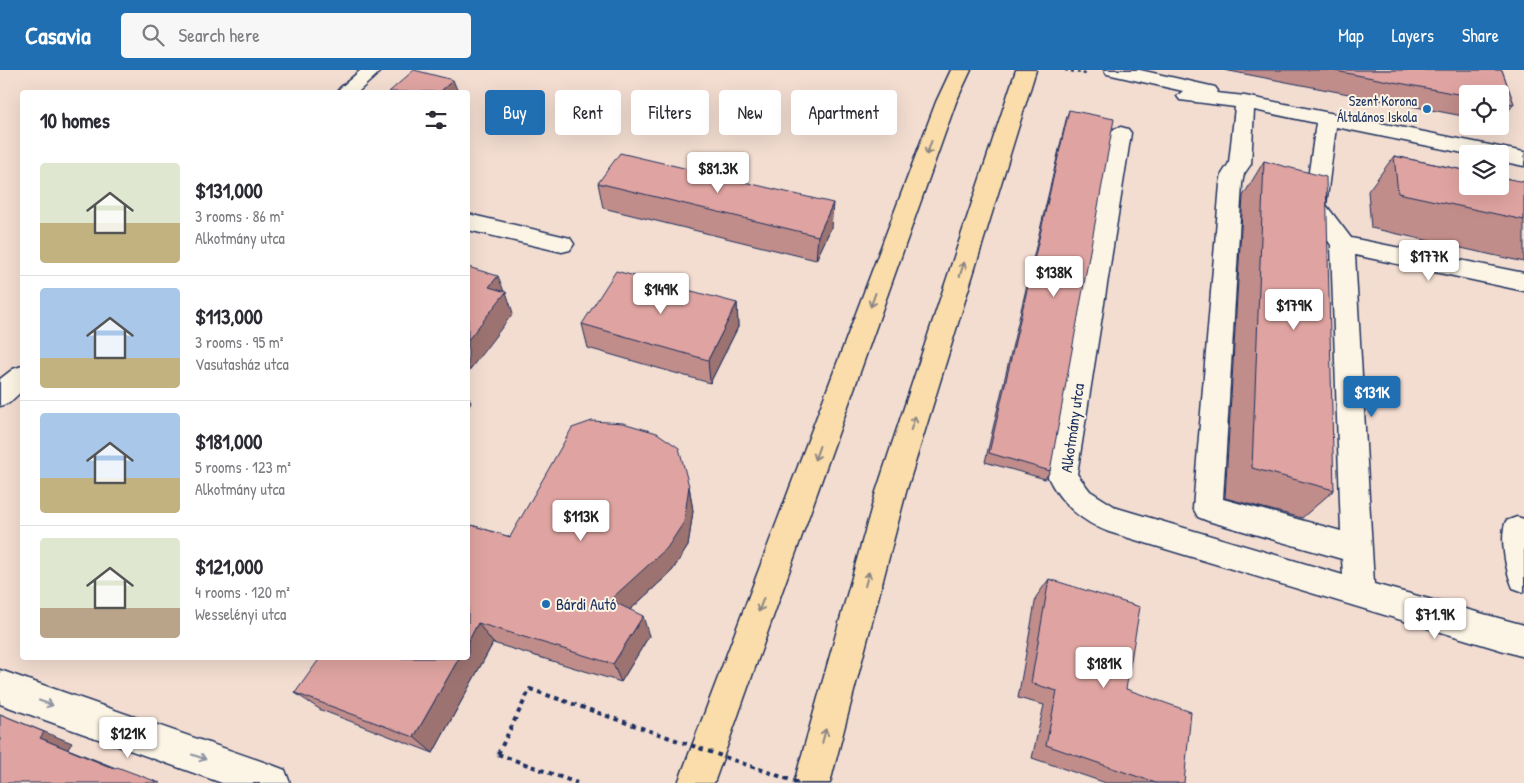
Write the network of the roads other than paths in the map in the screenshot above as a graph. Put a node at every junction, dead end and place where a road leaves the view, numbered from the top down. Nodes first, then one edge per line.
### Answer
1 (372, 70) edge
2 (961, 70) edge
3 (1026, 70) edge
4 (1114, 70) edge
5 (349, 90) edge
6 (1245, 102) junction
7 (1327, 119) junction
8 (1122, 133) dead end
9 (1459, 146) edge
10 (1509, 156) edge
11 (1524, 159) edge
12 (470, 222) edge
13 (562, 244) dead end
14 (1343, 244) junction
15 (1524, 282) edge
16 (20, 378) edge
17 (0, 395) edge
18 (1524, 532) edge
19 (1357, 549) junction
20 (1524, 578) edge
21 (1359, 594) junction
22 (1524, 641) edge
23 (0, 687) edge
24 (272, 783) edge
25 (696, 783) edge
26 (812, 783) edge

1 - 5 street
2 -> 25 main road
26 -> 3 main road
4 - 6 street
6 - 7 street
6 - 19 street
7 - 9 street
7 - 14 street
8 - 21 street, Alkotmány utca
10 - 11 street
12 - 13 street
14 - 15 street
14 - 19 street
16 - 17 street
18 - 20 street
19 - 21 street
21 - 22 street, Alkotmány utca
23 -> 24 street

